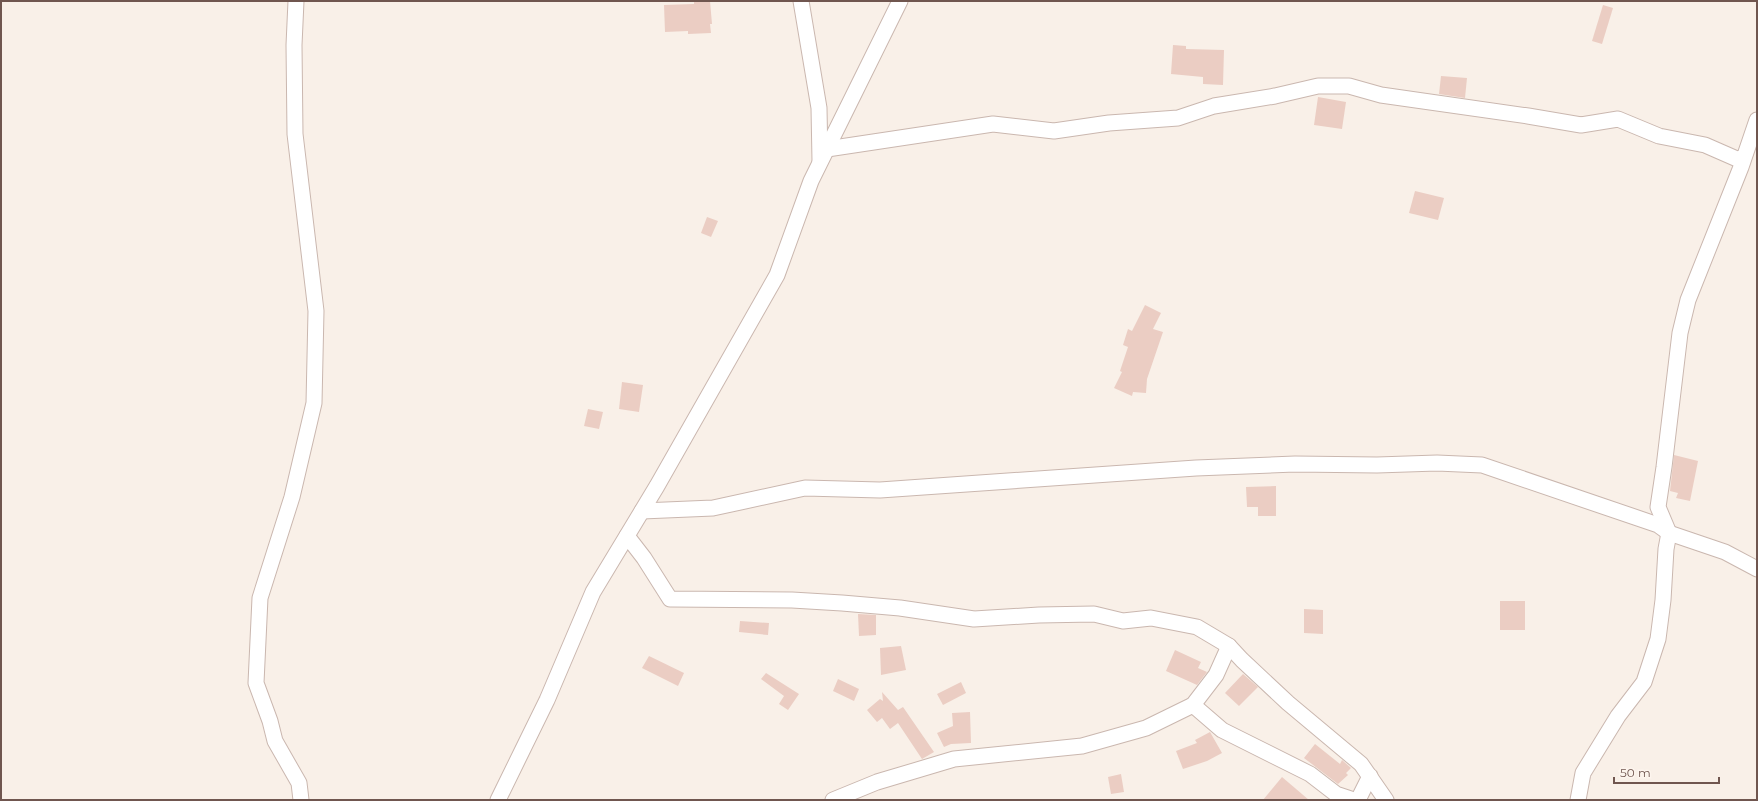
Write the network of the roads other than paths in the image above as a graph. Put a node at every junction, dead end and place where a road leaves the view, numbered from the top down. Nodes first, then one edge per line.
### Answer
1 (296, 1) edge
2 (801, 1) edge
3 (900, 1) edge
4 (1757, 120) edge
5 (827, 149) junction
6 (1744, 158) junction
7 (820, 164) junction
8 (642, 511) junction
9 (1669, 533) junction
10 (627, 536) junction
11 (1757, 569) edge
12 (1229, 646) junction
13 (1193, 705) junction
14 (1370, 776) junction
15 (301, 800) edge
16 (498, 800) edge
17 (833, 800) edge
18 (1354, 800) edge
19 (1358, 800) edge
20 (1386, 800) edge
21 (1578, 800) edge

1 - 15 street
2 - 7 street
3 - 5 street
4 - 6 street
5 - 6 street
5 - 7 street
6 - 9 street
7 - 8 street
8 - 9 street
8 - 10 street
9 - 11 street
9 - 21 street
10 - 12 street
10 - 16 street
12 - 13 street
12 - 14 street
13 - 17 street
13 - 18 street
14 - 19 street
14 - 20 street

